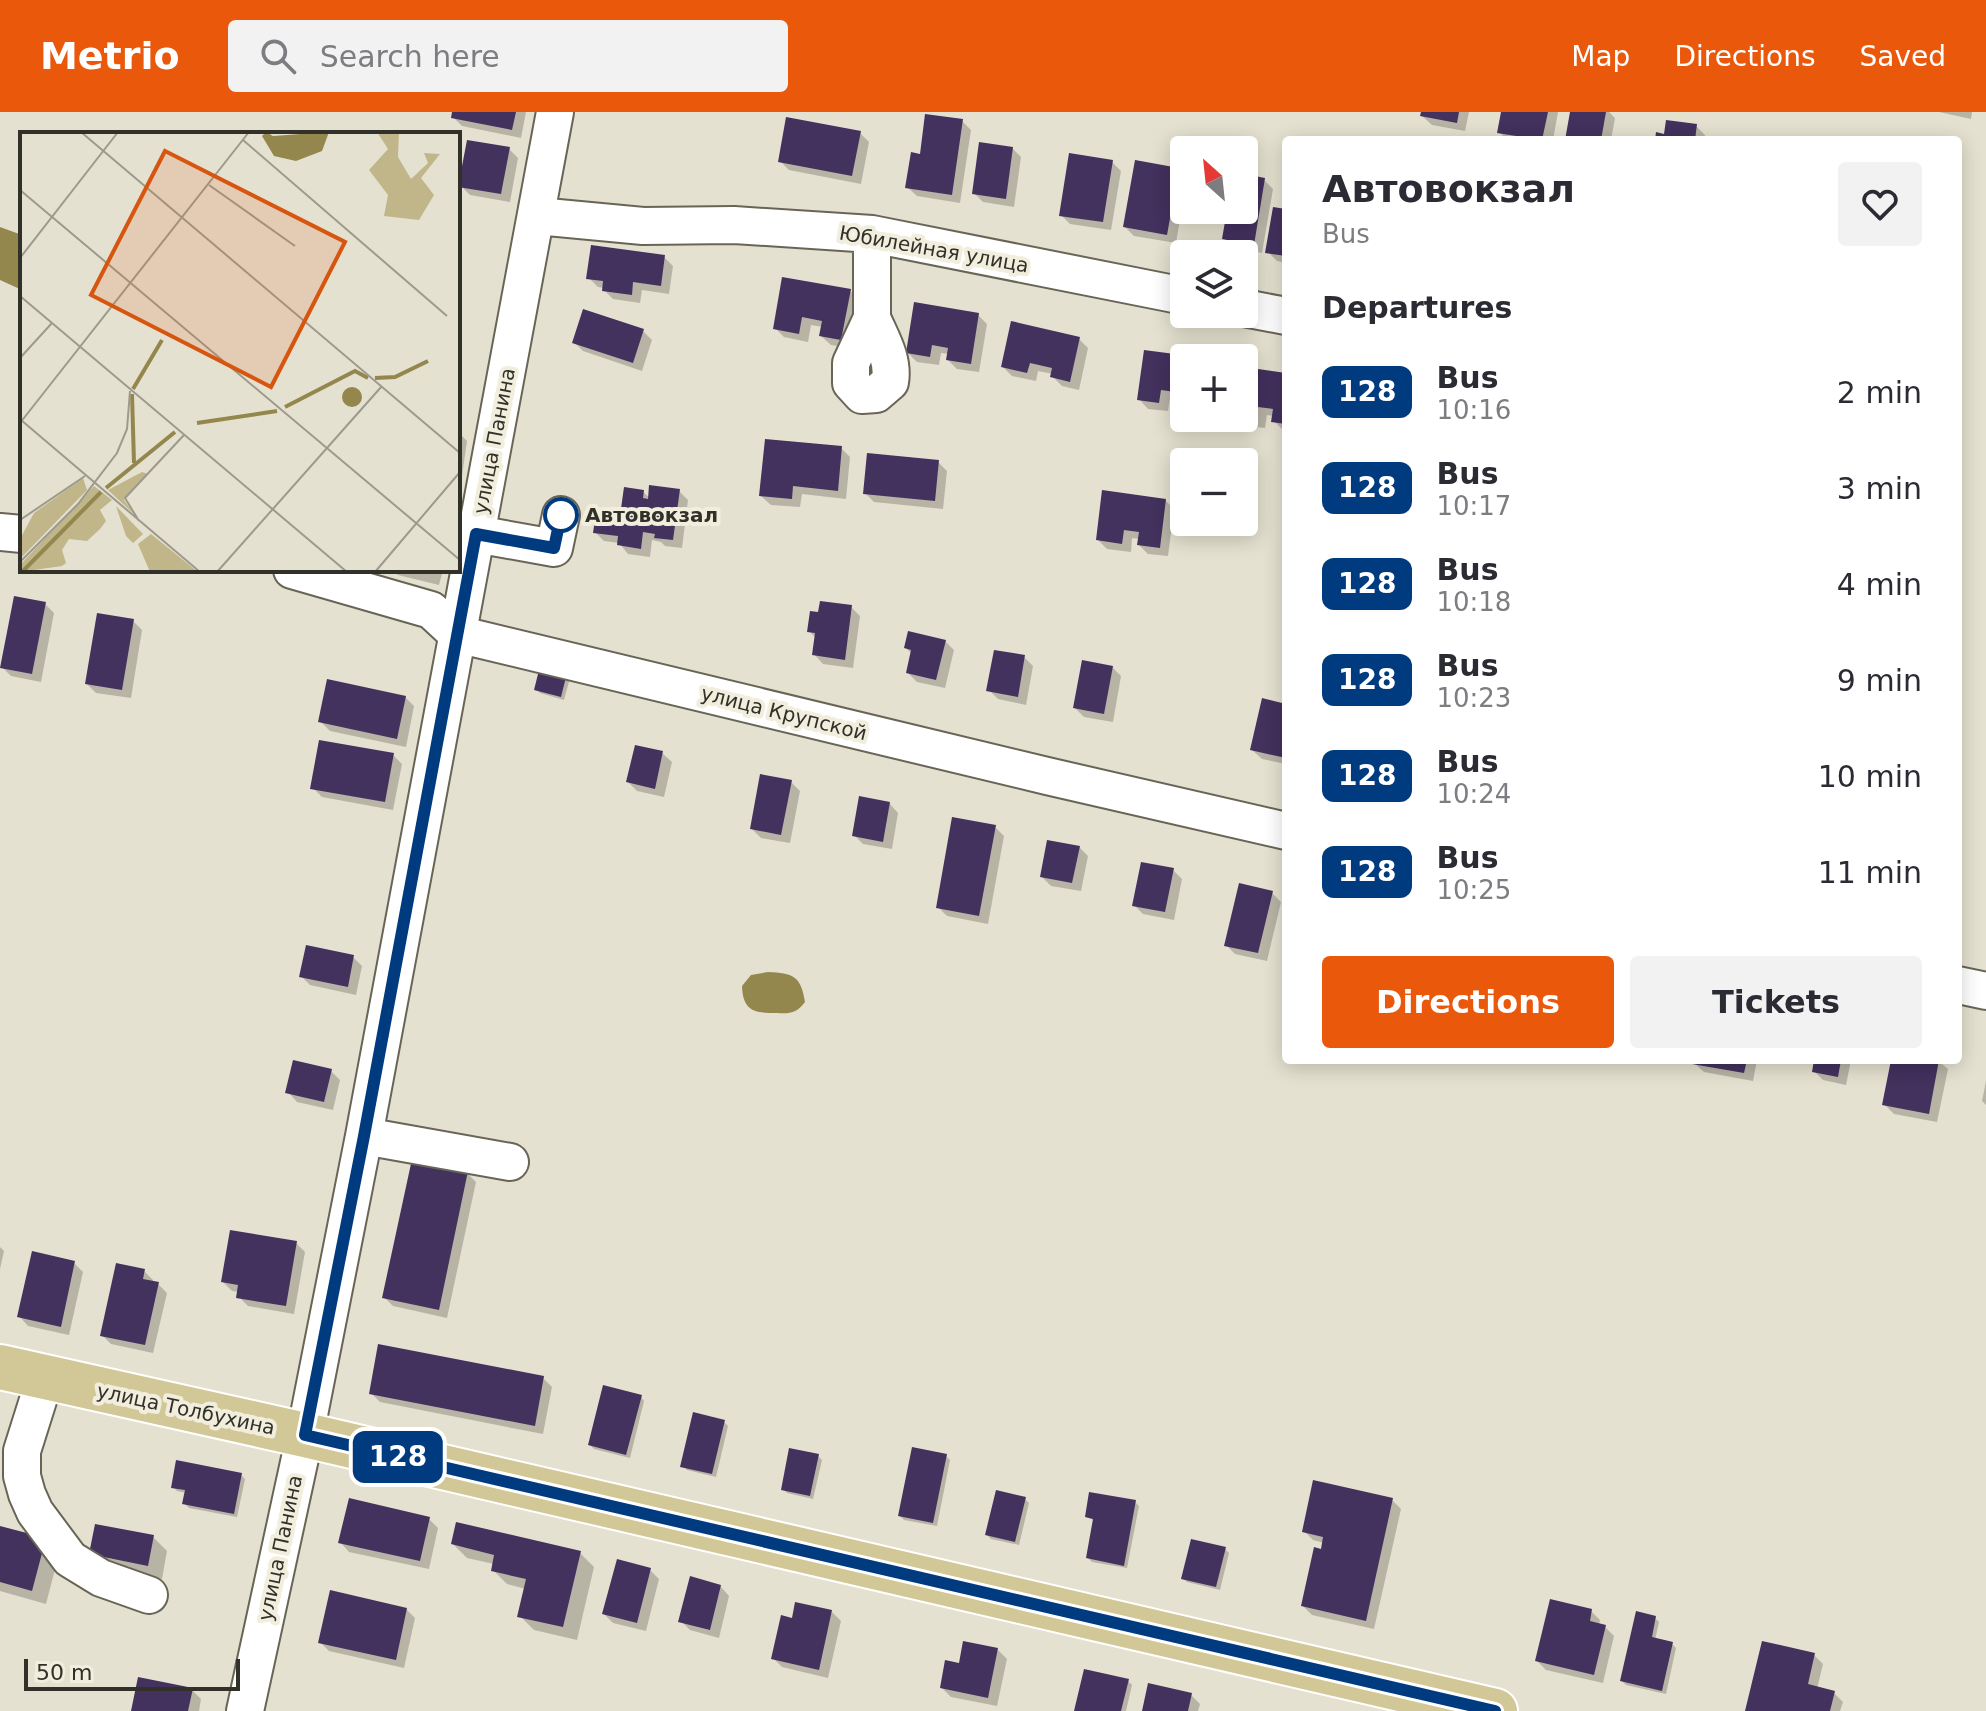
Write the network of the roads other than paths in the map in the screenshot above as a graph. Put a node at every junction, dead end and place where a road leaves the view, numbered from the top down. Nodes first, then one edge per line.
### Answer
1 (555, 112) edge
2 (537, 216) junction
3 (872, 234) junction
4 (1170, 293) edge
5 (1258, 311) edge
6 (1282, 315) edge
7 (872, 318) dead end
8 (561, 515) dead end
9 (0, 532) edge
10 (20, 534) edge
11 (476, 534) junction
12 (299, 572) edge
13 (457, 634) junction
14 (1282, 830) edge
15 (1962, 986) edge
16 (1986, 991) edge
17 (364, 1136) junction
18 (510, 1162) dead end
19 (0, 1367) edge
20 (45, 1378) junction
21 (305, 1435) junction
22 (149, 1595) dead end
23 (245, 1711) edge
24 (1495, 1711) edge

1 - 2 street, улица Панина
2 - 3 street, Юбилейная улица
2 - 11 street, улица Панина
3 - 4 street, Юбилейная улица
3 - 7 street
5 - 6 street
8 - 11 street
9 - 10 street
11 - 13 street, улица Панина
12 - 13 street, улица Крупской
13 - 14 street, улица Крупской
13 - 17 street, улица Панина
15 - 16 street
17 - 18 street
17 - 21 street, улица Панина
19 - 20 main road, улица Толбухина
20 - 21 main road, улица Толбухина
20 - 22 street
21 - 23 street, улица Панина
21 - 24 main road, улица Толбухина

